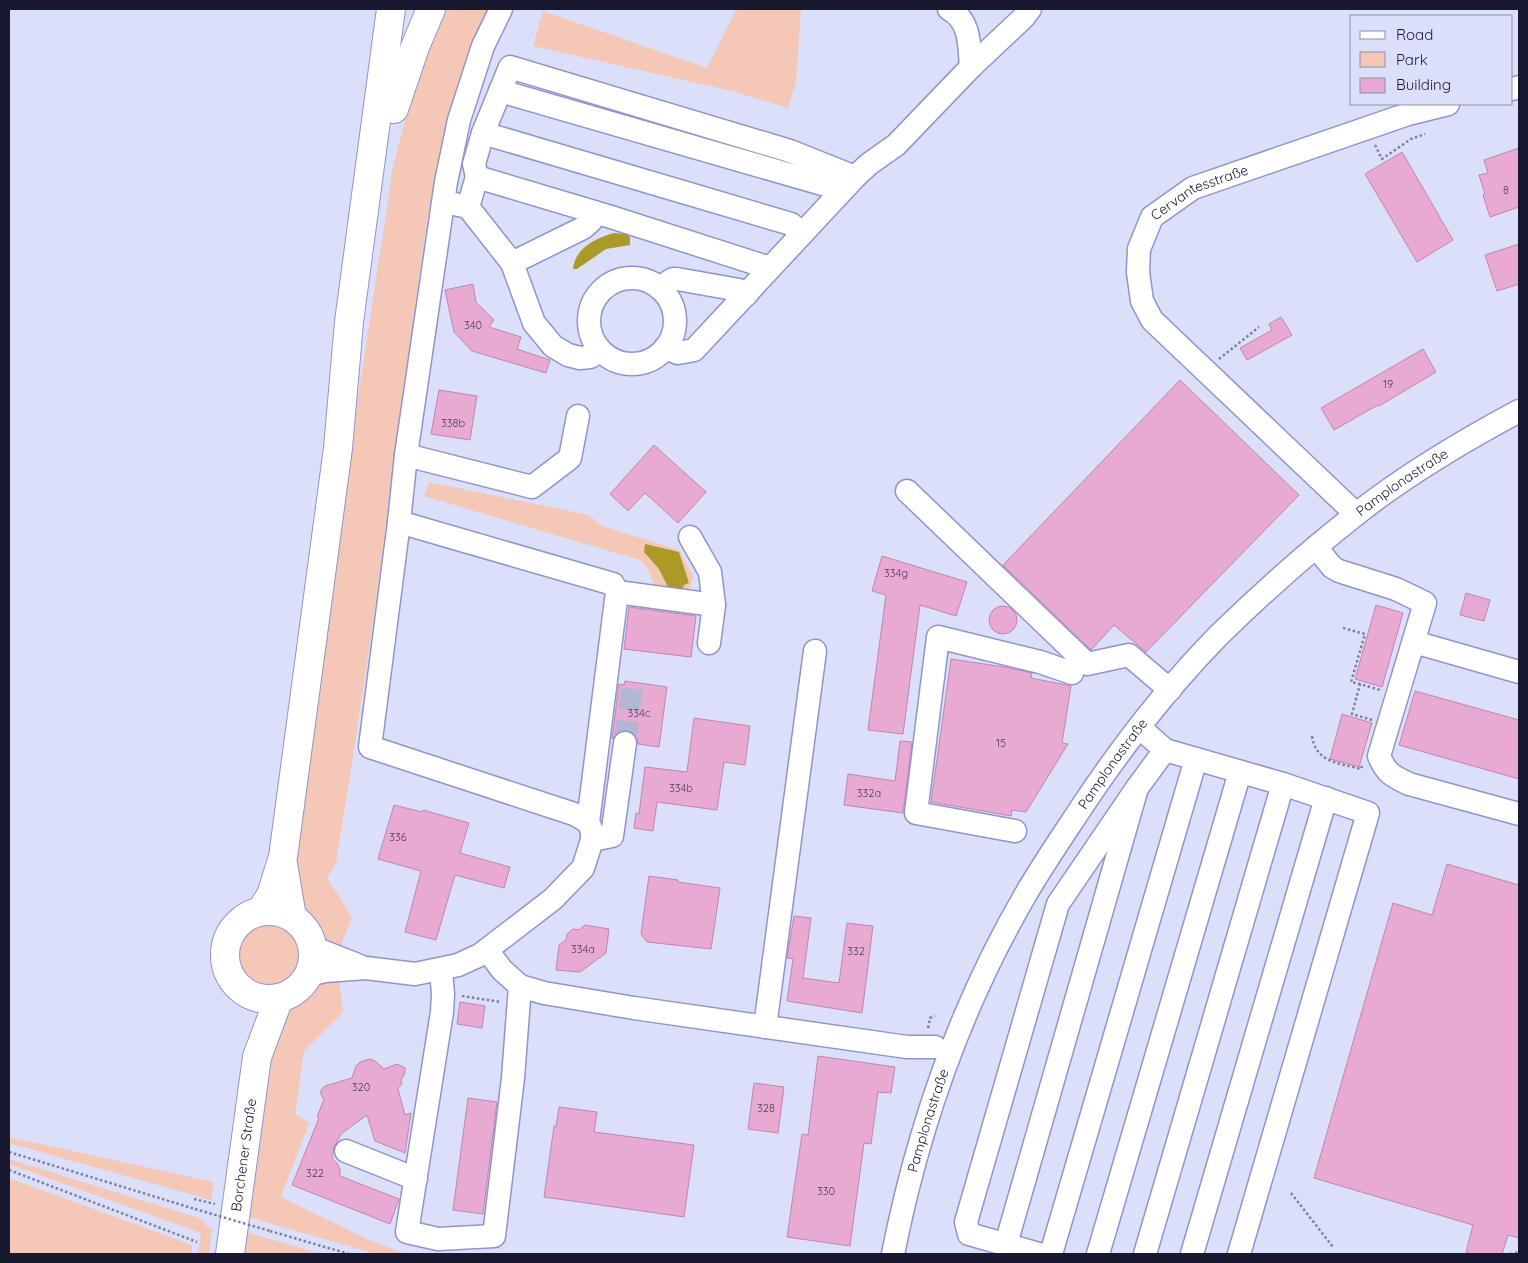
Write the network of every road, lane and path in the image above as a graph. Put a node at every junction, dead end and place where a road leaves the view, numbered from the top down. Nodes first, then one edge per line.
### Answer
1 (376, 9) edge
2 (390, 9) edge
3 (408, 9) edge
4 (431, 9) edge
5 (501, 9) edge
6 (949, 9) edge
7 (1030, 9) edge
8 (966, 25) junction
9 (1007, 32) junction
10 (971, 67) junction
11 (1444, 105) edge
12 (394, 109) junction
13 (374, 128) junction
14 (483, 133) junction
15 (1425, 134) dead end
16 (1373, 141) dead end
17 (477, 178) junction
18 (849, 183) junction
19 (445, 193) junction
20 (468, 207) junction
21 (594, 212) junction
22 (802, 234) junction
23 (512, 264) junction
24 (770, 268) junction
25 (659, 288) junction
26 (748, 294) junction
27 (1259, 327) dead end
28 (665, 348) junction
29 (600, 350) junction
30 (1230, 351) dead end
31 (1519, 411) edge
32 (578, 416) dead end
33 (338, 448) junction
34 (406, 455) junction
35 (908, 491) dead end
36 (1356, 514) junction
37 (399, 522) junction
38 (690, 537) dead end
39 (1316, 547) junction
40 (618, 592) junction
41 (714, 605) junction
42 (1343, 628) dead end
43 (1414, 642) junction
44 (709, 644) dead end
45 (815, 650) dead end
46 (1519, 672) edge
47 (1072, 673) dead end
48 (1360, 684) junction
49 (1170, 690) junction
50 (1397, 696) junction
51 (1375, 721) dead end
52 (1138, 727) junction
53 (1312, 736) dead end
54 (625, 742) tunnel mouth
55 (1165, 750) junction
56 (1196, 759) junction
57 (1364, 761) dead end
58 (1240, 772) junction
59 (1283, 784) junction
60 (1137, 788) junction
61 (1326, 798) junction
62 (1519, 814) edge
63 (590, 831) junction
64 (1015, 831) dead end
65 (283, 857) junction
66 (261, 911) junction
67 (292, 917) junction
68 (312, 947) junction
69 (487, 950) junction
70 (366, 968) junction
71 (441, 970) junction
72 (308, 975) junction
73 (520, 986) junction
74 (249, 994) junction
75 (279, 998) junction
76 (935, 1016) dead end
77 (930, 1018) dead end
78 (766, 1027) junction
79 (935, 1047) dead end
80 (257, 1057) junction
81 (346, 1150) dead end
82 (9, 1152) edge
83 (9, 1170) edge
84 (416, 1179) junction
85 (1291, 1193) dead end
86 (194, 1199) dead end
87 (216, 1204) dead end
88 (197, 1242) dead end
89 (1006, 1244) junction
90 (1333, 1248) dead end
91 (1518, 1252) edge
92 (230, 1254) edge
93 (349, 1254) edge
94 (893, 1254) edge
95 (1039, 1254) edge
96 (1050, 1254) edge
97 (1098, 1254) edge
98 (1145, 1254) edge
99 (1192, 1254) edge
100 (1239, 1254) edge
101 (1510, 1254) edge

1 - 13 main road
2 - 13 main road
3 - 12 main road
4 - 12 main road
5 - 19 street
6 - 8 street
7 - 9 street
8 - 9 street
8 - 10 street
9 - 10 street
10 - 18 street
11 - 36 street, Cervantesstraße
12 - 33 main road
13 - 33 main road
14 - 17 street
14 - 18 street
14 - 22 street
15 - 16 path
17 - 20 street
17 - 21 street
18 - 22 street
19 - 20 street
19 - 34 street
20 - 23 street
21 - 23 street
21 - 24 street
22 - 24 street
23 - 29 street
24 - 26 street
25 - 26 street
25 - 28 street
25 - 29 street
26 - 28 street
27 - 30 path
28 - 29 street
31 - 36 street, Pamplonastraße
32 - 34 street
33 - 65 main road
34 - 37 street
35 - 49 street
36 - 39 street, Pamplonastraße
37 - 40 street
37 - 63 street
38 - 41 street
39 - 43 street
39 - 49 street, Pamplonastraße
40 - 41 street
40 - 63 street
41 - 44 street
42 - 48 path
43 - 46 street
43 - 50 street
45 - 78 street
47 - 64 street
48 - 50 path
48 - 51 path
49 - 52 street, Pamplonastraße
50 - 62 street
52 - 55 street
52 - 94 street, Pamplonastraße
53 - 57 path
54 - 63 street
55 - 56 street
55 - 60 street
56 - 58 street
56 - 96 street
58 - 59 street
58 - 97 street
59 - 61 street
59 - 98 street
60 - 89 street
60 - 89 street
61 - 99 street
61 - 100 street
63 - 69 street
65 - 66 main road
65 - 67 main road
66 - 67 main road
66 - 74 main road
67 - 68 main road
68 - 70 street
68 - 72 main road
69 - 71 street
69 - 73 street
70 - 71 street
70 - 72 street
71 - 84 street
72 - 75 main road
73 - 78 street
73 - 84 street
74 - 75 main road
74 - 80 main road, Borchener Straße
75 - 80 main road, Borchener Straße
76 - 77 path
78 - 79 street
80 - 92 main road, Borchener Straße
81 - 84 street
82 - 93 path, bridge
83 - 88 path
85 - 90 path
86 - 87 path
89 - 95 street
91 - 101 path

